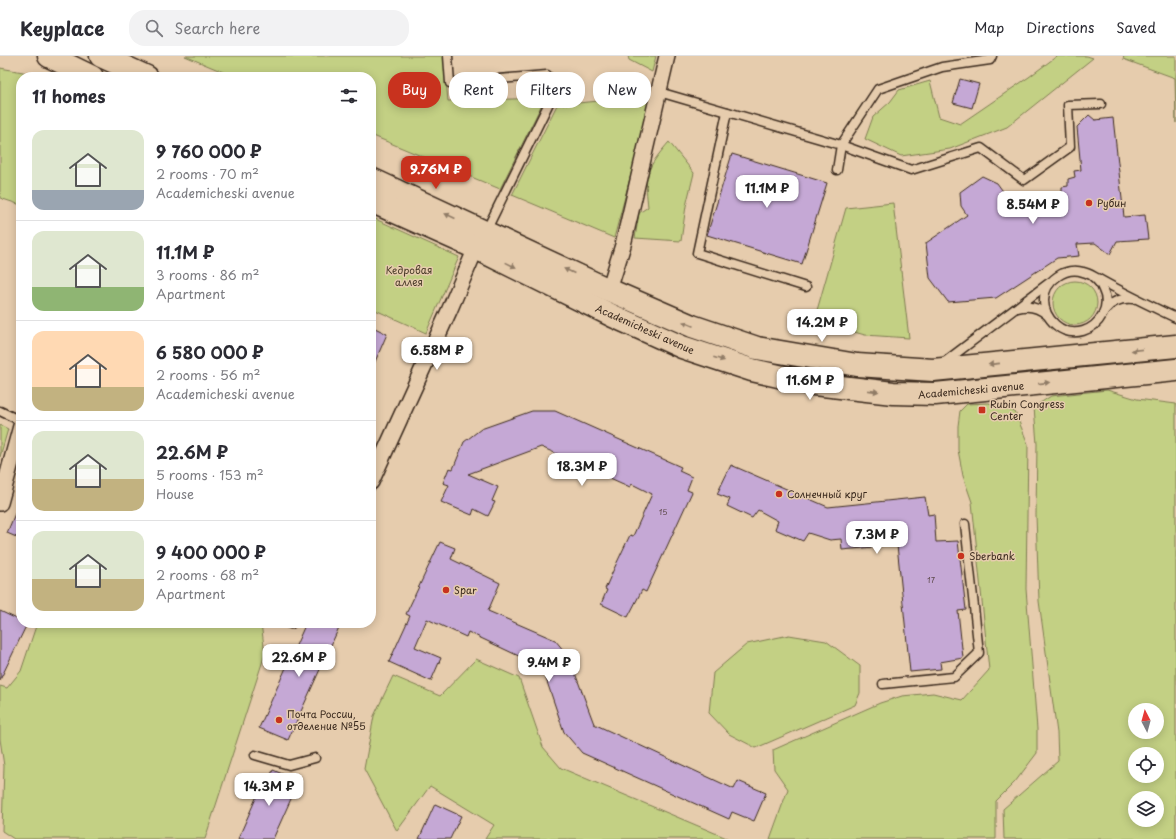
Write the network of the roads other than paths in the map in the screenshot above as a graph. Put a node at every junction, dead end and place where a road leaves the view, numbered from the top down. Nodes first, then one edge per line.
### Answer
1 (49, 56) edge
2 (101, 56) edge
3 (448, 56) edge
4 (667, 56) edge
5 (992, 56) edge
6 (82, 72) edge
7 (136, 72) edge
8 (659, 92) junction
9 (1101, 104) dead end
10 (727, 112) junction
11 (841, 145) junction
12 (837, 170) dead end
13 (376, 183) edge
14 (376, 203) edge
15 (481, 240) junction
16 (1092, 276) junction
17 (1053, 280) junction
18 (806, 288) dead end
19 (609, 290) junction
20 (1135, 299) junction
21 (1015, 309) junction
22 (1104, 311) junction
23 (1048, 316) junction
24 (1176, 318) edge
25 (1176, 346) edge
26 (933, 370) junction
27 (1176, 370) edge
28 (935, 394) junction
29 (0, 411) edge
30 (16, 418) edge
31 (16, 444) edge
32 (376, 471) edge
33 (0, 503) edge
34 (965, 524) dead end
35 (884, 684) dead end
36 (255, 755) dead end
37 (315, 758) dead end

1 - 6 main road
2 - 7 main road
3 - 15 lane
4 - 8 street
5 - 11 lane
8 - 10 lane
8 - 19 street
9 - 11 lane
10 - 11 lane
10 - 18 lane
11 - 12 lane
15 -> 13 main road, Academicheski avenue
14 - 15 main road, Academicheski avenue
19 -> 15 main road, Academicheski avenue
15 -> 28 main road, Academicheski avenue
15 - 32 street
16 - 17 lane
16 - 20 lane
16 - 22 lane
17 - 21 lane
17 - 23 lane
26 -> 19 main road, Academicheski avenue
20 - 22 lane
20 - 24 lane
21 - 23 lane
21 - 26 lane
22 - 23 lane
25 -> 26 main road, Academicheski avenue
26 - 28 main road
28 -> 27 main road, Academicheski avenue
29 - 30 lane
31 - 33 street
34 - 35 lane
36 - 37 lane

